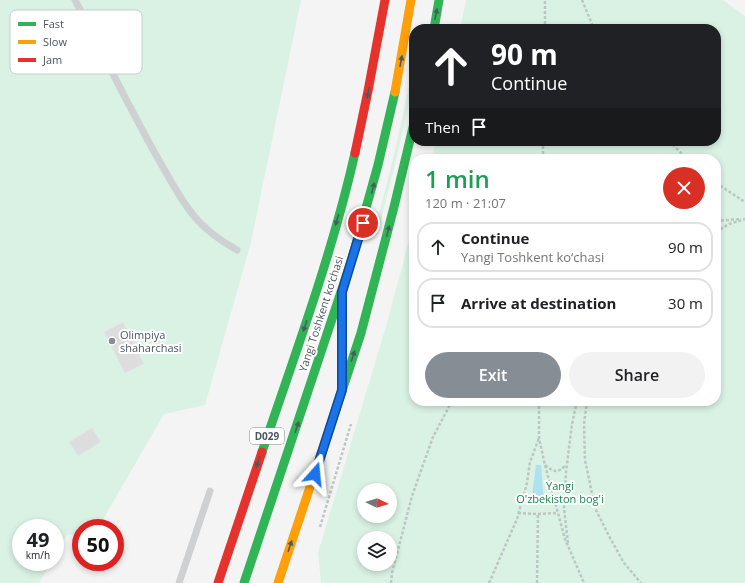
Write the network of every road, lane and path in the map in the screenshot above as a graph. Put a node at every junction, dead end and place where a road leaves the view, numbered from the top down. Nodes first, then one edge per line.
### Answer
1 (75, 0) edge
2 (385, 0) edge
3 (411, 0) edge
4 (439, 0) edge
5 (545, 0) edge
6 (582, 0) edge
7 (80, 10) edge
8 (435, 24) edge
9 (544, 24) edge
10 (592, 24) edge
11 (113, 74) edge
12 (409, 144) edge
13 (674, 146) edge
14 (682, 154) edge
15 (721, 186) edge
16 (745, 202) edge
17 (745, 219) edge
18 (721, 221) edge
19 (721, 229) edge
20 (237, 250) dead end
21 (342, 292) junction
22 (342, 390) junction
23 (449, 406) edge
24 (539, 406) edge
25 (576, 406) edge
26 (586, 406) edge
27 (539, 438) junction
28 (567, 464) junction
29 (545, 465) junction
30 (210, 491) dead end
31 (518, 513) junction
32 (538, 514) junction
33 (558, 514) junction
34 (568, 547) junction
35 (179, 583) edge
36 (218, 583) edge
37 (244, 583) edge
38 (278, 583) edge
39 (391, 583) edge
40 (489, 583) edge
41 (536, 583) edge
42 (584, 583) edge
43 (641, 583) edge

1 - 7 lane
2 -> 36 main road, Yangi Toshkent ko‘chasi / D029
21 -> 3 main road, Yangi Toshkent ko‘chasi / D029
8 -> 4 main road
5 - 9 path
6 - 10 path
11 - 20 lane
22 -> 12 main road
13 - 14 path
15 - 16 path
17 - 18 path
17 - 19 path
21 - 22 main road
37 -> 21 main road, Yangi Toshkent ko‘chasi / D029
38 -> 22 main road
23 - 39 path
24 - 27 path
25 - 28 path
26 - 43 path
27 - 29 path
27 - 31 path
28 - 29 path
28 - 34 path
29 - 33 path
30 - 35 lane
31 - 32 path
31 - 40 path
32 - 33 path
32 - 41 path
33 - 34 path
34 - 42 path

